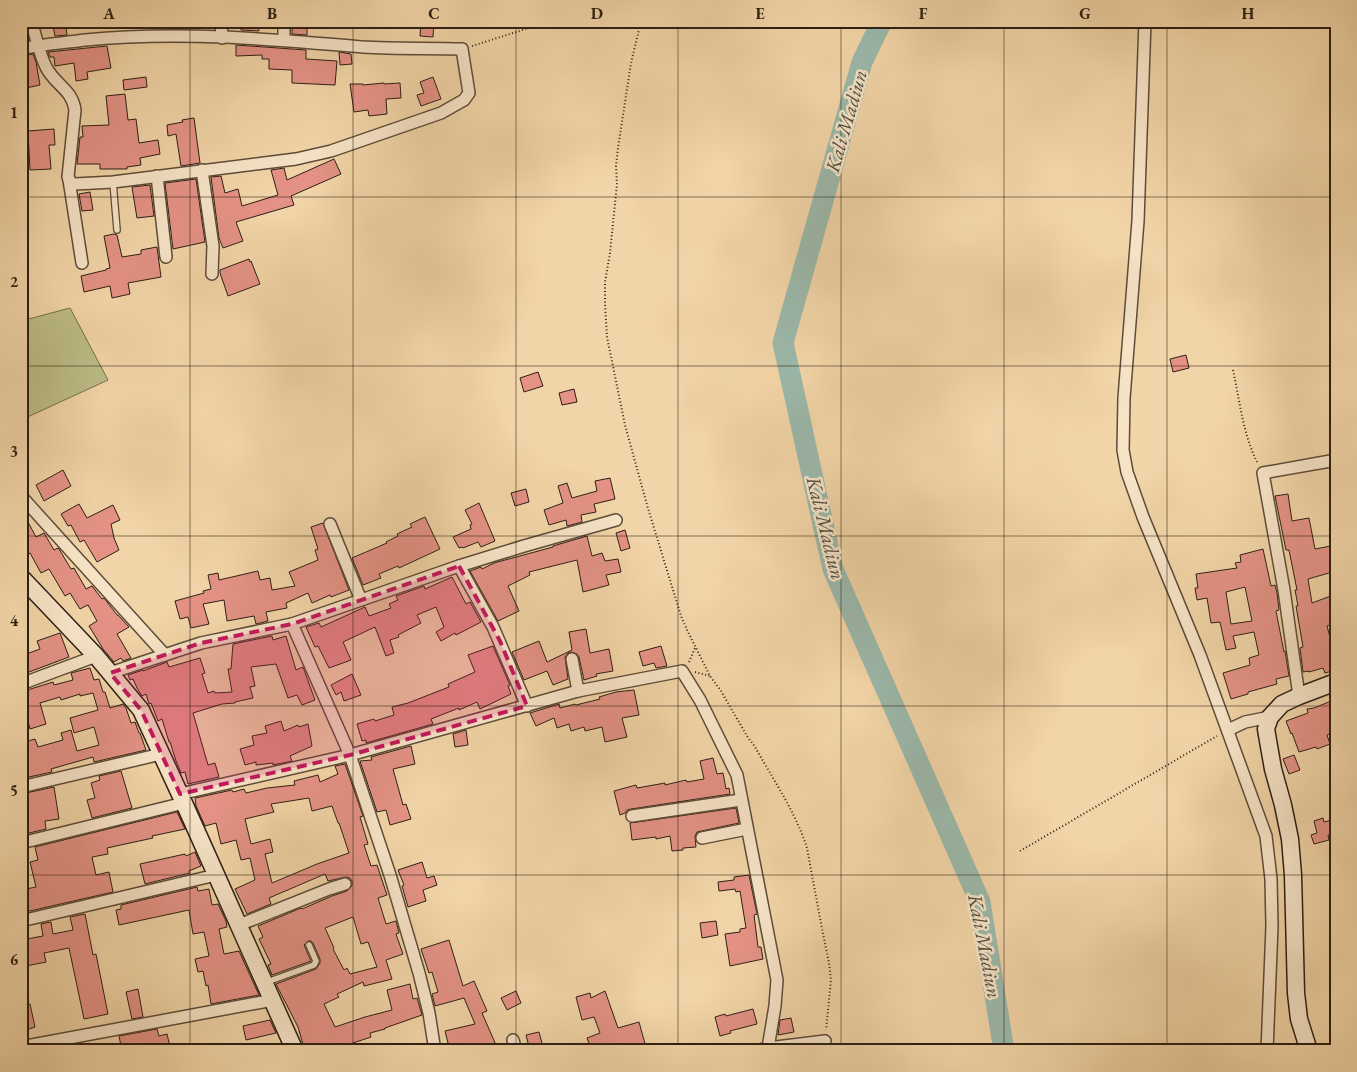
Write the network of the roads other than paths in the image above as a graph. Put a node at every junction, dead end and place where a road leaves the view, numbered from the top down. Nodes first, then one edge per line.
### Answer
1 (31, 21) edge
2 (221, 21) edge
3 (284, 21) edge
4 (1145, 21) edge
5 (222, 38) junction
6 (284, 40) junction
7 (38, 45) junction
8 (21, 50) edge
9 (202, 170) junction
10 (157, 176) junction
11 (69, 180) junction
12 (113, 182) junction
13 (118, 230) dead end
14 (166, 256) dead end
15 (82, 263) dead end
16 (212, 274) dead end
17 (1336, 460) edge
18 (21, 496) edge
19 (616, 520) dead end
20 (330, 524) dead end
21 (459, 566) junction
22 (21, 577) edge
23 (361, 600) junction
24 (292, 624) junction
25 (165, 655) junction
26 (96, 656) junction
27 (572, 659) dead end
28 (110, 673) junction
29 (1336, 682) edge
30 (21, 684) edge
31 (578, 692) junction
32 (1299, 696) junction
33 (527, 706) junction
34 (1270, 717) junction
35 (1228, 730) junction
36 (161, 754) junction
37 (350, 755) junction
38 (21, 787) edge
39 (182, 798) junction
40 (742, 800) junction
41 (632, 816) dead end
42 (747, 829) junction
43 (702, 838) dead end
44 (21, 843) edge
45 (216, 875) junction
46 (345, 884) dead end
47 (21, 922) edge
48 (238, 925) junction
49 (309, 945) dead end
50 (265, 983) junction
51 (273, 1000) junction
52 (25, 1030) dead end
53 (824, 1041) road end
54 (23, 1047) edge
55 (768, 1048) junction
56 (295, 1051) edge
57 (435, 1051) edge
58 (756, 1051) edge
59 (1267, 1051) edge
60 (1309, 1051) edge

1 - 7 street
2 - 5 street
3 - 6 street
4 - 35 street
5 - 6 street
5 - 7 street
6 - 9 street
7 - 8 street
7 - 11 street
9 - 10 street
9 - 16 street
10 - 12 street
10 - 14 street
11 - 12 street
11 - 15 street
12 - 13 lane
17 - 32 street
18 - 25 street
19 - 21 street
20 - 23 street
21 - 23 street
21 - 33 street
22 - 26 street
23 - 24 street
24 - 25 street
24 - 37 street
25 - 28 street
26 - 28 street
26 - 30 street
27 - 31 street
28 - 36 street
29 - 32 street
31 - 33 street
31 - 40 street
32 - 34 street
33 - 37 street
34 - 35 street
34 - 60 street
35 - 59 street
36 - 38 street
36 - 39 street
37 - 39 street
37 - 57 street
39 - 44 street
39 - 45 street
40 - 41 street
40 - 42 street
42 - 43 street
42 - 55 street
45 - 47 street
45 - 48 street
46 - 48 street
48 - 50 street
49 - 50 lane
50 - 51 street
51 - 54 street
51 - 56 street
52 - 54 lane
53 - 55 street
55 - 58 street

